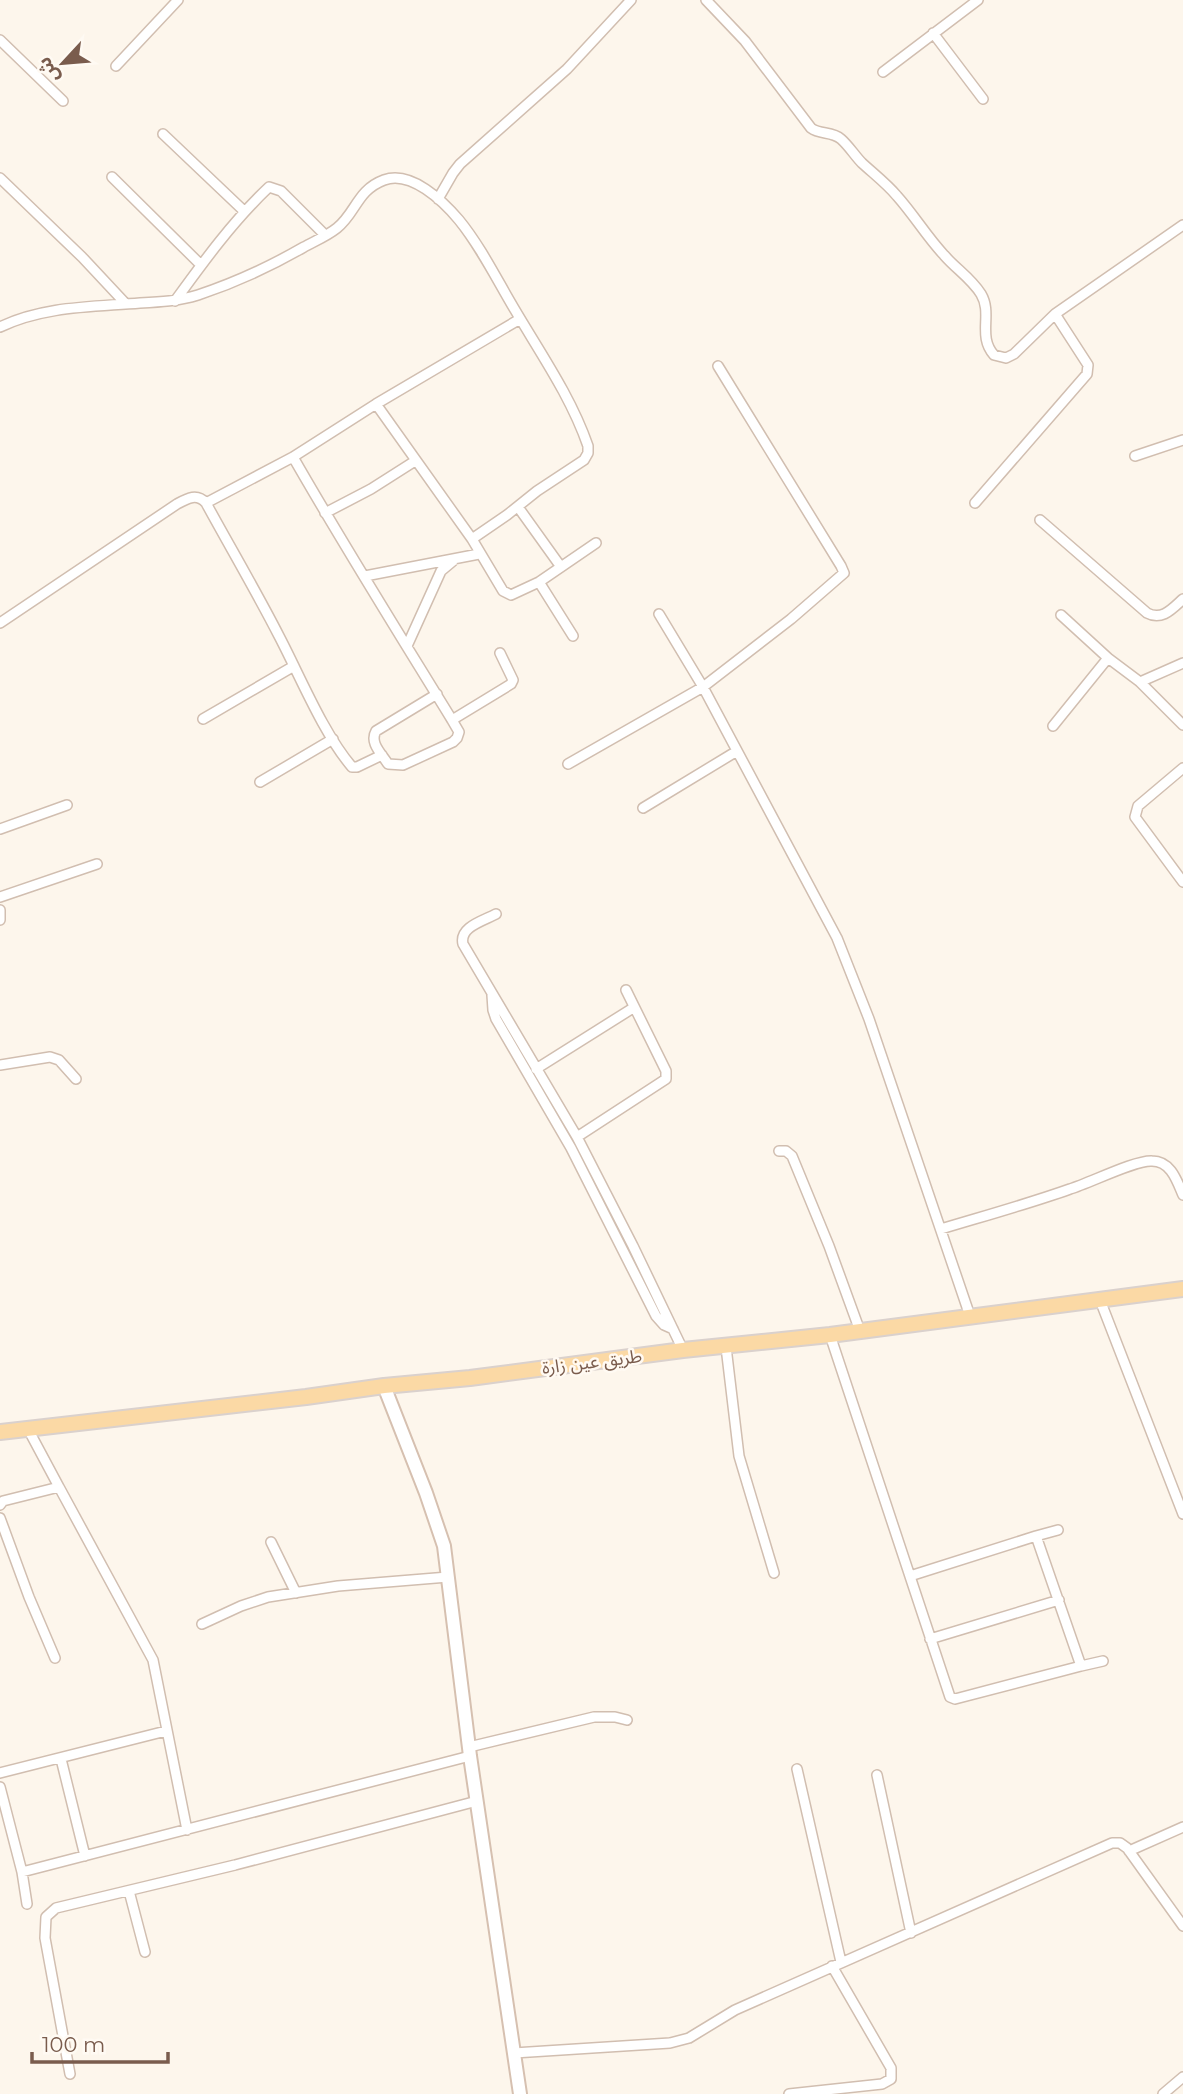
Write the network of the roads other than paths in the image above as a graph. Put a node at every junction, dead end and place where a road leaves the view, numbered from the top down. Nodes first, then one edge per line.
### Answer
1 (178, 0) edge
2 (631, 0) edge
3 (706, 0) edge
4 (978, 0) edge
5 (933, 33) junction
6 (0, 40) edge
7 (116, 66) dead end
8 (883, 72) dead end
9 (983, 99) dead end
10 (63, 102) dead end
11 (163, 134) dead end
12 (112, 177) dead end
13 (0, 178) edge
14 (438, 200) junction
15 (244, 211) junction
16 (1183, 225) edge
17 (325, 235) junction
18 (201, 265) junction
19 (175, 301) junction
20 (126, 304) junction
21 (1055, 314) junction
22 (520, 319) junction
23 (0, 327) edge
24 (718, 366) dead end
25 (376, 404) junction
26 (1183, 440) edge
27 (1135, 456) dead end
28 (293, 457) junction
29 (415, 461) junction
30 (206, 503) junction
31 (975, 503) dead end
32 (518, 507) junction
33 (325, 513) junction
34 (1040, 520) dead end
35 (471, 540) junction
36 (596, 543) dead end
37 (479, 554) junction
38 (454, 560) junction
39 (561, 567) junction
40 (365, 576) junction
41 (539, 582) junction
42 (1183, 599) edge
43 (659, 614) dead end
44 (1061, 615) dead end
45 (0, 623) edge
46 (573, 636) dead end
47 (407, 646) junction
48 (500, 653) dead end
49 (1108, 658) junction
50 (1183, 663) edge
51 (294, 666) junction
52 (1140, 682) junction
53 (703, 687) junction
54 (437, 694) junction
55 (203, 719) dead end
56 (452, 719) junction
57 (1183, 725) edge
58 (1053, 726) dead end
59 (332, 739) junction
60 (737, 751) junction
61 (382, 755) junction
62 (568, 764) dead end
63 (1183, 768) edge
64 (260, 782) dead end
65 (67, 805) dead end
66 (643, 808) dead end
67 (0, 829) edge
68 (97, 864) dead end
69 (1183, 882) edge
70 (0, 897) edge
71 (0, 910) edge
72 (496, 914) dead end
73 (0, 920) edge
74 (626, 989) dead end
75 (492, 994) junction
76 (633, 1008) junction
77 (0, 1065) edge
78 (536, 1069) junction
79 (76, 1079) dead end
80 (577, 1137) junction
81 (779, 1152) dead end
82 (1183, 1195) edge
83 (941, 1229) junction
84 (1183, 1289) edge
85 (1100, 1300) junction
86 (970, 1316) junction
87 (673, 1329) junction
88 (860, 1331) junction
89 (830, 1335) junction
90 (726, 1347) junction
91 (683, 1350) junction
92 (384, 1386) junction
93 (28, 1429) junction
94 (0, 1432) edge
95 (59, 1487) junction
96 (0, 1505) edge
97 (1183, 1514) edge
98 (0, 1518) edge
99 (1058, 1530) dead end
100 (1036, 1536) junction
101 (271, 1542) dead end
102 (774, 1573) dead end
103 (910, 1576) junction
104 (449, 1577) junction
105 (296, 1593) junction
106 (1059, 1600) junction
107 (202, 1624) dead end
108 (930, 1639) junction
109 (55, 1658) dead end
110 (1103, 1661) dead end
111 (1081, 1666) junction
112 (627, 1720) dead end
113 (166, 1731) junction
114 (469, 1752) junction
115 (61, 1759) junction
116 (797, 1769) dead end
117 (0, 1773) edge
118 (877, 1775) dead end
119 (0, 1787) edge
120 (477, 1801) junction
121 (1183, 1827) edge
122 (187, 1830) junction
123 (1129, 1851) junction
124 (85, 1856) junction
125 (22, 1872) junction
126 (129, 1891) junction
127 (27, 1904) dead end
128 (1183, 1926) edge
129 (911, 1933) junction
130 (145, 1952) dead end
131 (841, 1962) junction
132 (832, 1966) junction
133 (514, 2053) junction
134 (70, 2074) dead end
135 (1183, 2077) edge
136 (520, 2094) edge
137 (789, 2094) edge
138 (1163, 2094) edge

1 - 7 street
2 - 14 street
3 - 21 street
4 - 5 street
5 - 8 street
5 - 9 street
6 - 10 street
11 - 15 street
12 - 18 street
13 - 20 street
14 - 17 street
14 - 22 street
15 - 17 street
15 - 18 street
16 - 21 street
17 - 19 street
18 - 19 street
19 - 20 street
20 - 23 street
21 - 31 street
22 - 25 street
22 - 32 street
24 - 53 street
25 - 28 street
25 - 29 street
26 - 27 street
28 - 30 street
28 - 33 street
29 - 33 street
29 - 35 street
30 - 45 street
30 - 51 street
32 - 35 street
32 - 39 street
33 - 40 street
34 - 42 street
35 - 37 street
36 - 39 street
37 - 38 street
37 - 41 street
38 - 40 street
38 - 47 street
39 - 41 street
40 - 47 street
41 - 46 street
43 - 53 street
44 - 49 street
47 - 54 street
48 - 56 street
49 - 52 street
49 - 58 street
50 - 52 street
51 - 55 street
51 - 59 street
52 - 57 street
53 - 60 street
53 - 62 street
54 - 56 street
54 - 61 street
56 - 61 street
59 - 61 street
59 - 64 street
60 - 66 street
60 - 83 street
63 - 69 street
65 - 67 street
68 - 70 street
71 - 73 street
72 - 75 street
74 - 76 street
75 - 78 street
75 - 87 street
76 - 78 street
76 - 80 street
77 - 79 street
78 - 80 street
80 - 87 street
81 - 88 street
82 - 83 street
83 - 86 street
84 - 85 main road, طريق عين زارة
85 - 86 main road, طريق عين زارة
85 - 97 street
86 - 88 main road, طريق عين زارة
87 - 91 street
88 - 89 main road, طريق عين زارة
89 - 90 main road, طريق عين زارة
89 - 103 street
90 - 91 main road, طريق عين زارة
90 - 102 street
91 - 92 main road, طريق عين زارة
92 - 93 main road, طريق عين زارة
92 - 104 main road
93 - 94 main road, طريق عين زارة
93 - 95 street
95 - 96 street
95 - 113 street
98 - 109 street
99 - 100 street
100 - 103 street
100 - 106 street
101 - 105 street
103 - 108 street
104 - 105 street
104 - 114 main road
105 - 107 street
106 - 108 street
106 - 111 street
108 - 111 street
110 - 111 street
112 - 114 street
113 - 115 street
113 - 122 street
114 - 120 main road
114 - 122 street
115 - 117 street
115 - 124 street
116 - 131 street
118 - 129 street
119 - 125 street
120 - 126 street
120 - 133 main road
121 - 123 street
122 - 124 street
123 - 128 street
123 - 129 street
124 - 125 street
125 - 127 street
126 - 130 street
126 - 134 street
129 - 131 street
131 - 132 street
132 - 133 street
132 - 137 street
133 - 136 main road
135 - 138 street

